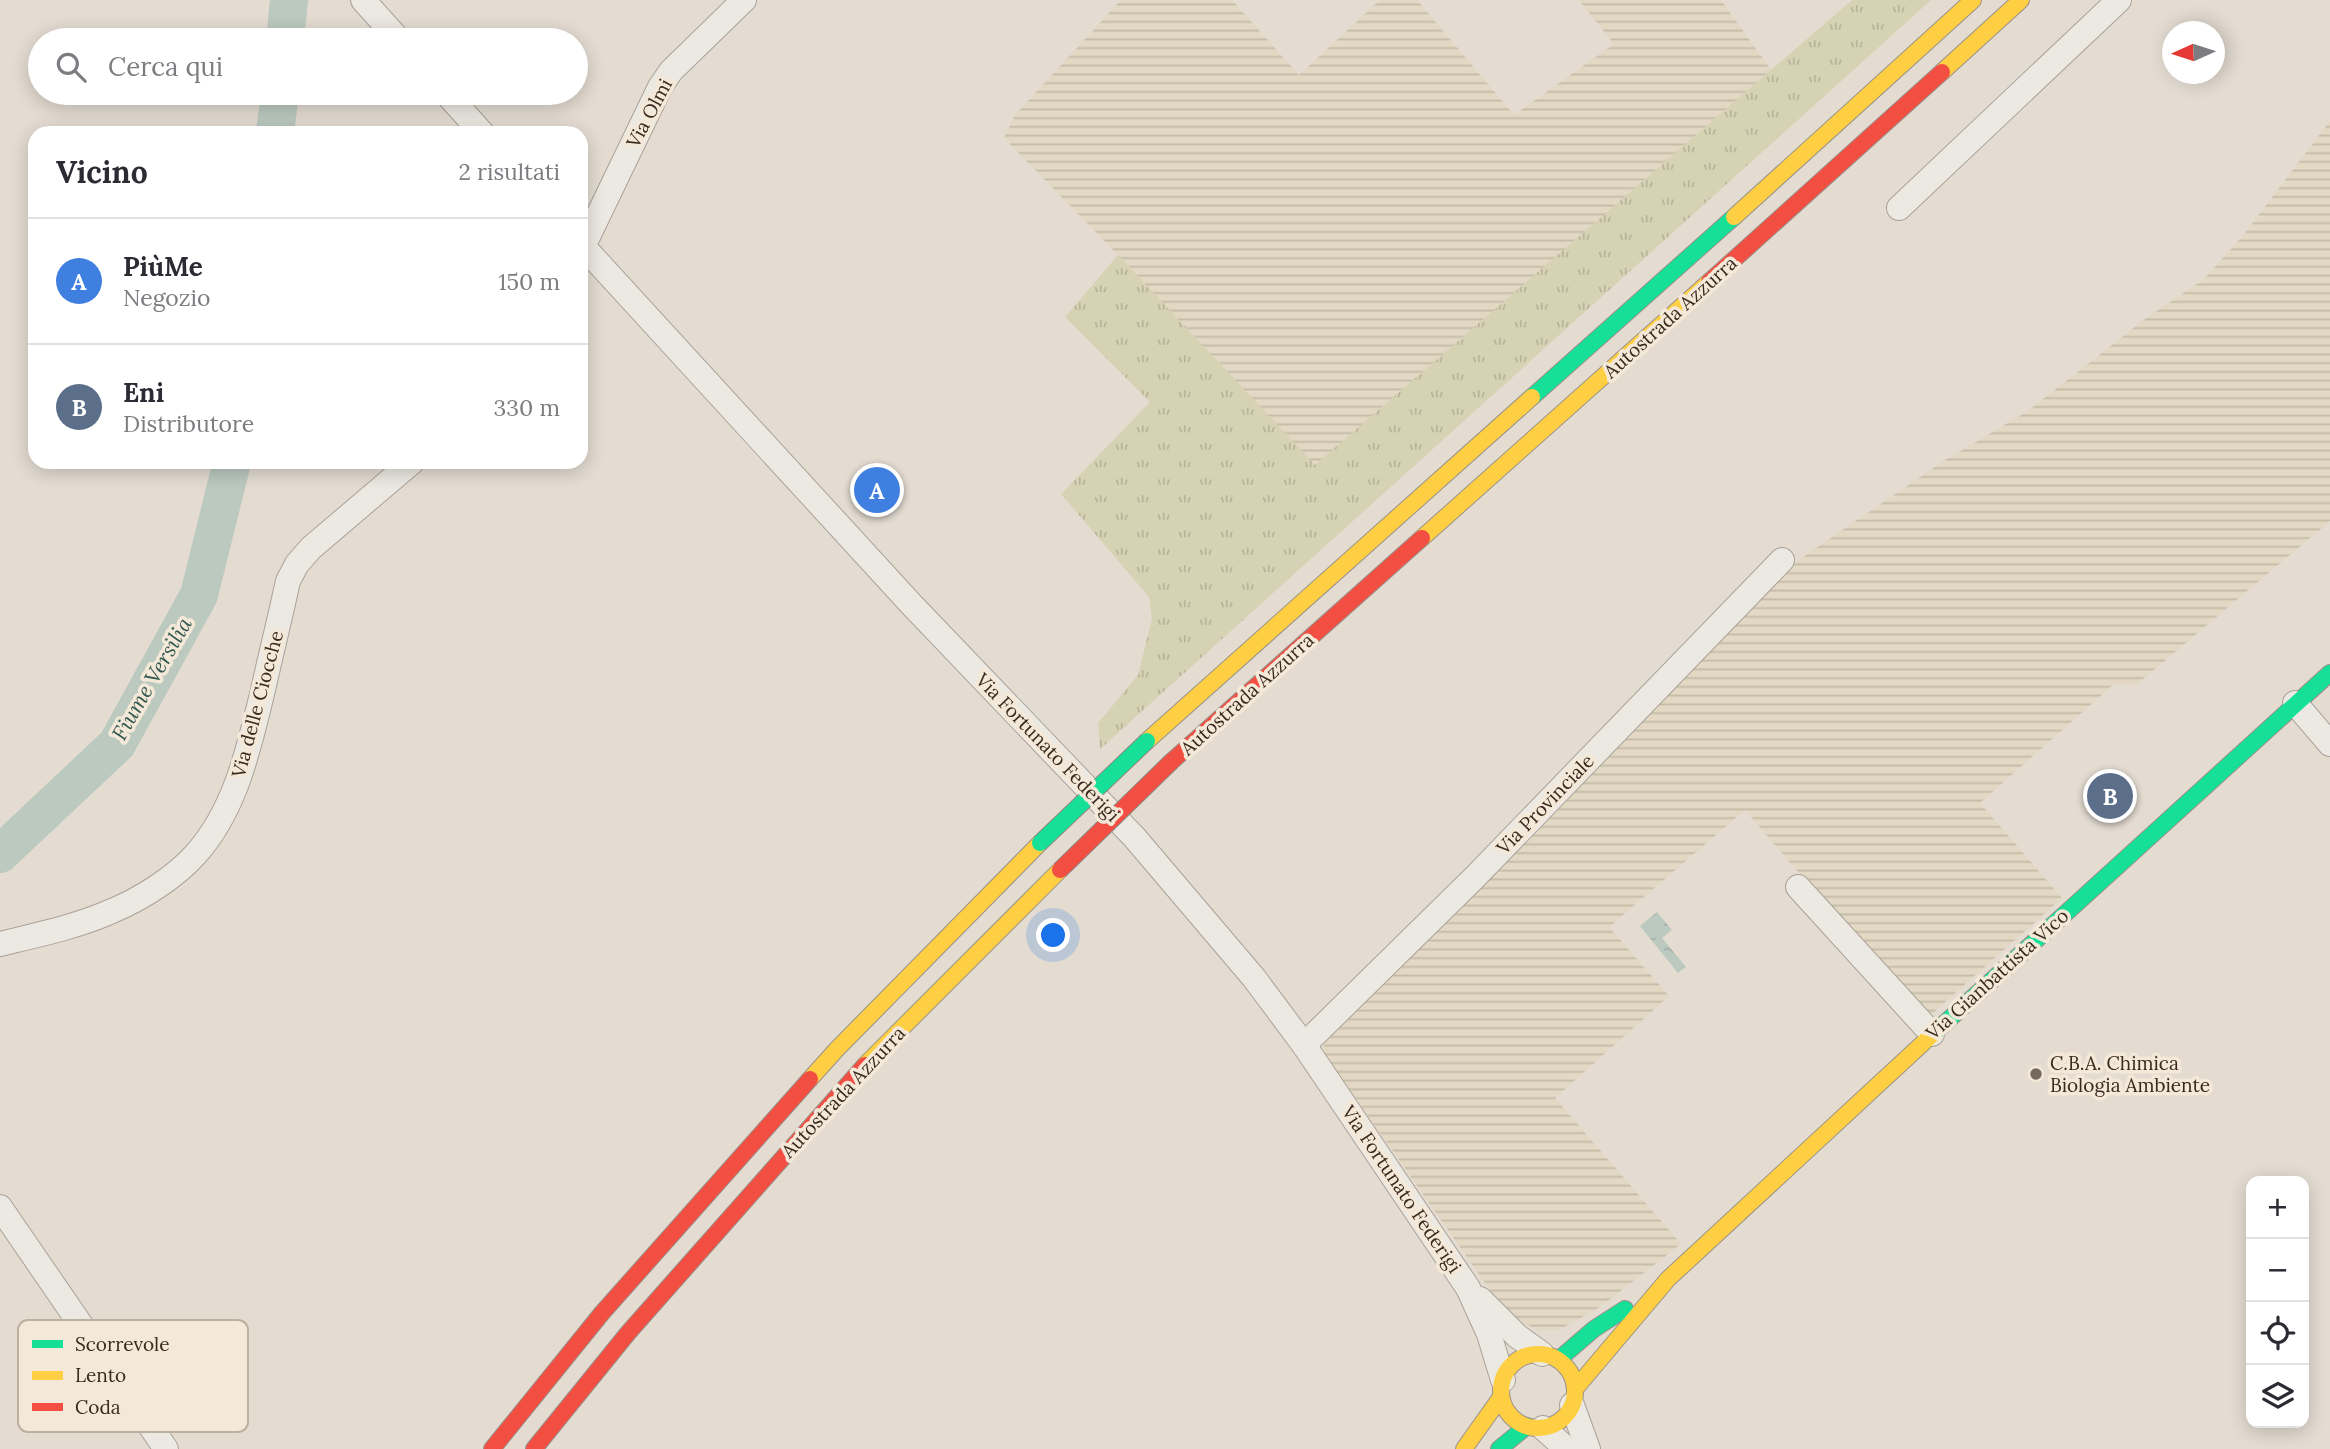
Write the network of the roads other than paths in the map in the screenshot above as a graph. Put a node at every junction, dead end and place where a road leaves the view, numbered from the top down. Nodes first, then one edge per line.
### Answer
1 (363, 0) edge
2 (744, 0) edge
3 (1973, 0) edge
4 (2021, 0) edge
5 (2119, 0) edge
6 (388, 28) edge
7 (457, 105) edge
8 (476, 126) edge
9 (1899, 208) dead end
10 (588, 234) edge
11 (588, 254) edge
12 (404, 469) edge
13 (1782, 559) dead end
14 (2330, 673) edge
15 (2295, 702) junction
16 (2330, 744) edge
17 (1798, 887) dead end
18 (0, 944) edge
19 (1932, 1034) junction
20 (1304, 1045) junction
21 (0, 1207) edge
22 (1668, 1279) junction
23 (1468, 1288) junction
24 (78, 1320) edge
25 (1550, 1357) junction
26 (1502, 1388) junction
27 (1573, 1397) junction
28 (1535, 1427) junction
29 (154, 1432) edge
30 (166, 1449) edge
31 (492, 1449) edge
32 (534, 1449) edge
33 (1464, 1449) edge
34 (1499, 1449) edge
35 (1567, 1449) edge
36 (1588, 1449) edge

1 - 6 street
2 - 10 street, Via Olmi
3 - 31 main road, Autostrada Azzurra, bridge
4 - 32 main road, Autostrada Azzurra, bridge
5 - 9 street
7 - 8 street
11 - 20 street, Via Fortunato Federigi
12 - 18 street, Via delle Ciocche
13 - 20 street, Via Provinciale
14 - 15 main road, Via Gianbattista Vico
15 - 16 street
15 - 19 main road, Via Gianbattista Vico
17 - 19 street
19 - 22 main road, Via Gianbattista Vico
20 - 23 street, Via Fortunato Federigi
21 - 24 street
22 - 25 main road, Via Gianbattista Vico
22 - 27 main road, Via Gianbattista Vico
23 - 25 street, Via Fortunato Federigi
23 - 26 street, Via Fortunato Federigi
25 - 26 main road
25 - 27 main road
26 - 28 main road
26 - 33 main road
27 - 28 main road
27 - 36 street
28 - 34 main road
28 - 35 street
29 - 30 street

